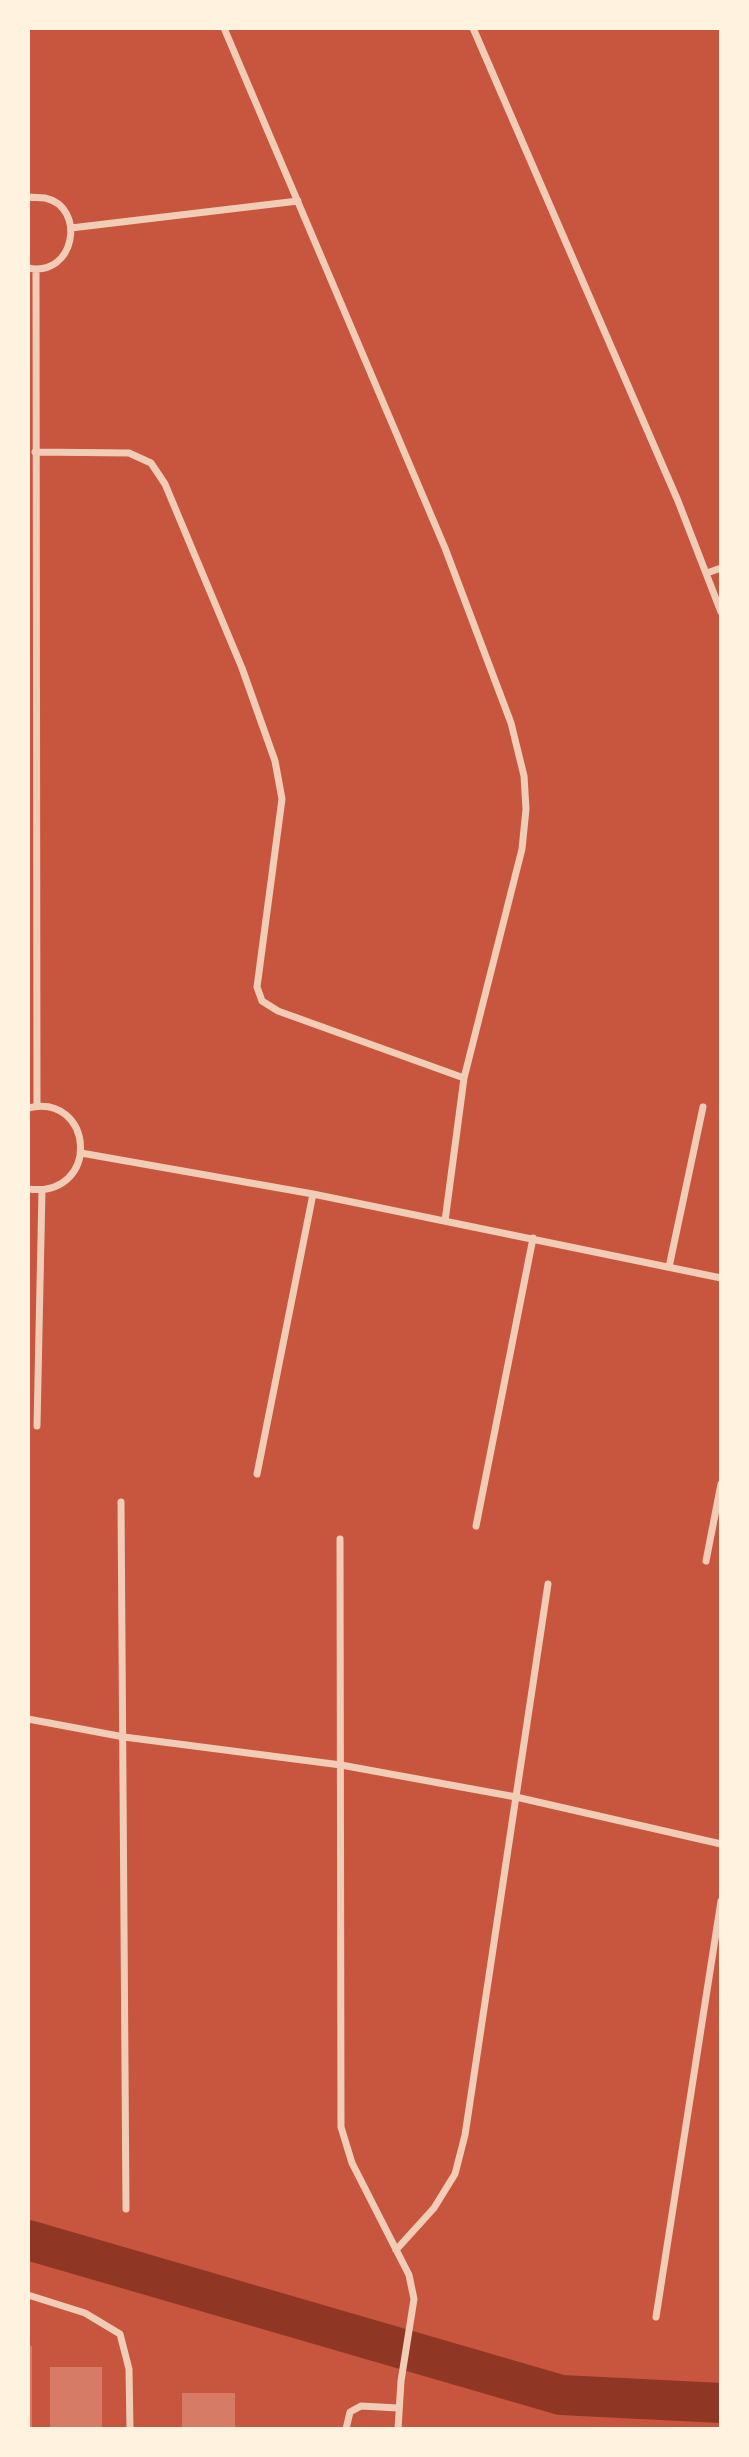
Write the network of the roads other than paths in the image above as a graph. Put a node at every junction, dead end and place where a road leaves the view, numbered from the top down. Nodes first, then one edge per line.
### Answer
1 (224, 28) edge
2 (473, 28) edge
3 (28, 197) edge
4 (298, 201) junction
5 (71, 228) junction
6 (32, 269) edge
7 (35, 452) junction
8 (721, 568) edge
9 (707, 573) junction
10 (721, 612) edge
11 (464, 1078) junction
12 (37, 1106) junction
13 (703, 1107) dead end
14 (28, 1108) edge
15 (81, 1153) junction
16 (28, 1189) edge
17 (42, 1191) junction
18 (313, 1194) junction
19 (445, 1221) junction
20 (533, 1238) junction
21 (669, 1267) junction
22 (721, 1278) edge
23 (37, 1426) dead end
24 (257, 1474) dead end
25 (721, 1484) edge
26 (121, 1502) dead end
27 (476, 1526) dead end
28 (340, 1539) dead end
29 (706, 1561) dead end
30 (548, 1584) dead end
31 (28, 1719) edge
32 (124, 1737) junction
33 (341, 1765) junction
34 (516, 1797) junction
35 (721, 1844) edge
36 (721, 1901) edge
37 (126, 2209) dead end
38 (396, 2250) junction
39 (28, 2295) edge
40 (656, 2317) dead end
41 (398, 2408) junction
42 (130, 2429) edge
43 (346, 2429) edge
44 (398, 2429) edge

1 - 4 street
2 - 9 street
3 - 5 street
4 - 5 street
4 - 11 street
5 - 6 street
6 - 7 street
7 - 11 street
7 - 12 street
8 - 9 street
9 - 10 street
11 - 19 street
12 - 14 street
12 - 15 street
13 - 21 street
15 - 17 street
15 - 18 street
16 - 17 street
17 - 23 street
18 - 19 street
18 - 24 street
19 - 20 street
20 - 21 street
20 - 27 street
21 - 22 street
25 - 29 street
26 - 32 street
28 - 33 street
30 - 34 street
31 - 32 street
32 - 33 street
32 - 37 street
33 - 34 street
33 - 38 street
34 - 35 street
34 - 38 street
36 - 40 street
38 - 41 street
39 - 42 street
41 - 43 street
41 - 44 street

